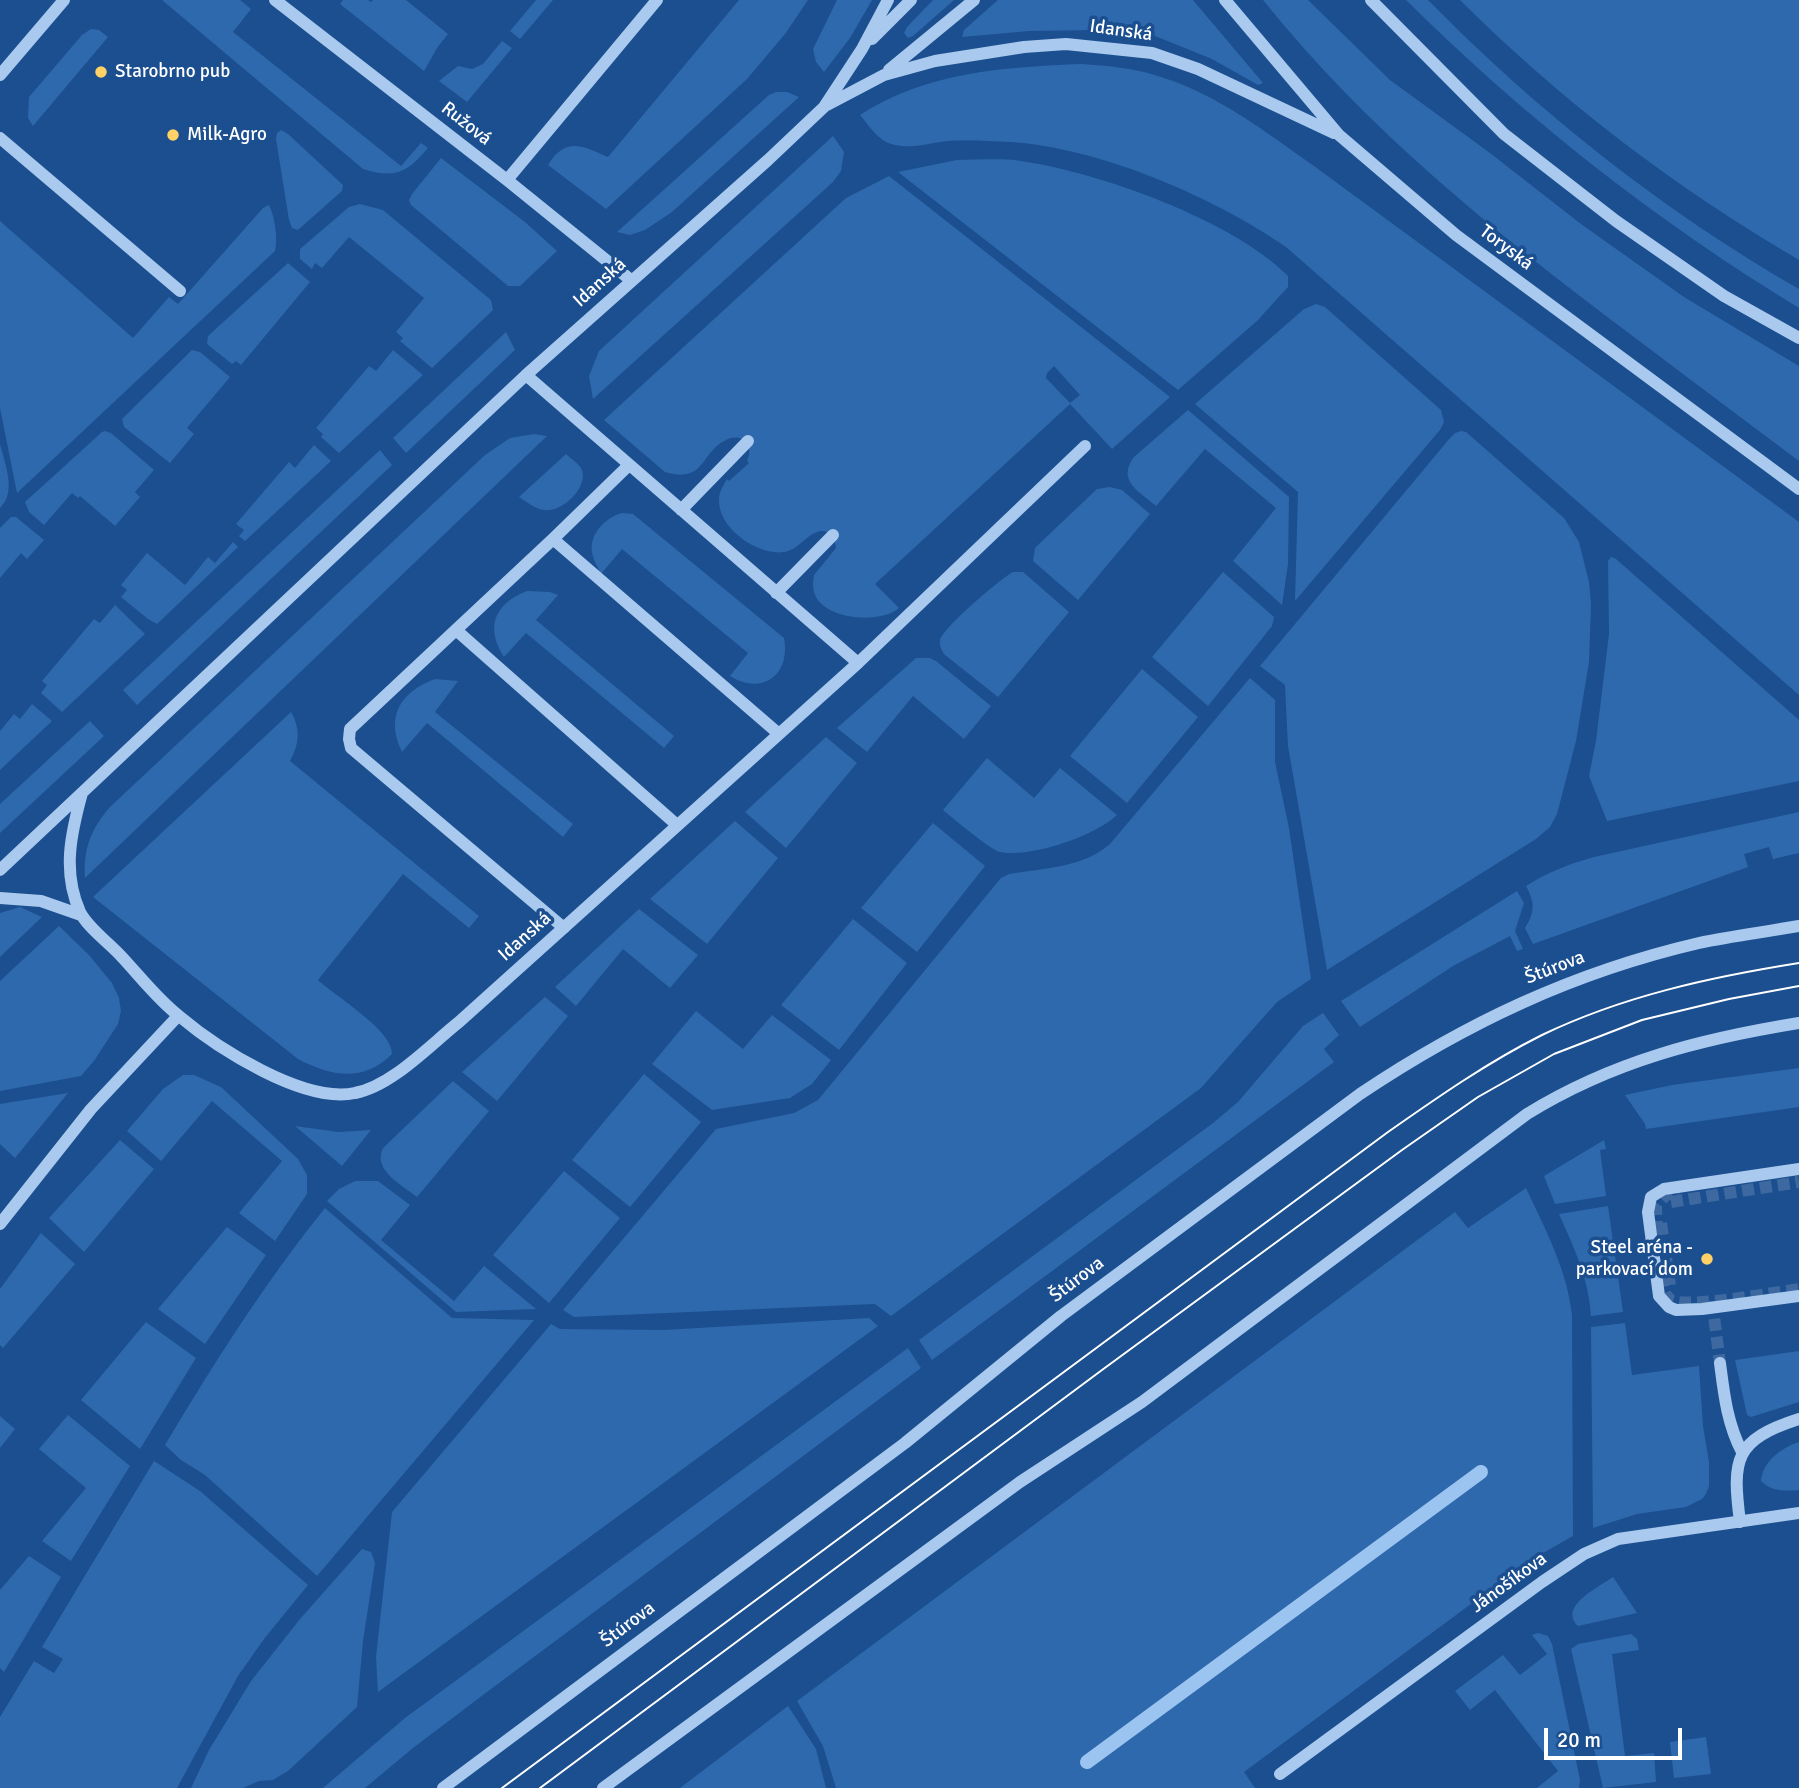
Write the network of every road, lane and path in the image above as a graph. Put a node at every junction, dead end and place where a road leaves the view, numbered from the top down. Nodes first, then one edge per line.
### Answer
1 (64, 0) edge
2 (275, 0) edge
3 (657, 0) edge
4 (888, 0) edge
5 (911, 0) edge
6 (974, 0) edge
7 (1225, 0) edge
8 (1371, 0) edge
9 (862, 49) junction
10 (0, 75) edge
11 (884, 75) junction
12 (824, 107) junction
13 (1339, 135) junction
14 (0, 138) edge
15 (507, 180) junction
16 (632, 281) junction
17 (180, 291) dead end
18 (1799, 338) edge
19 (526, 375) junction
20 (748, 442) dead end
21 (1085, 446) dead end
22 (629, 465) junction
23 (1799, 489) edge
24 (681, 510) junction
25 (833, 535) dead end
26 (553, 539) junction
27 (776, 593) junction
28 (456, 629) junction
29 (858, 663) junction
30 (779, 734) junction
31 (82, 793) junction
32 (677, 825) junction
33 (0, 870) edge
34 (0, 898) edge
35 (82, 915) junction
36 (1799, 926) edge
37 (564, 928) junction
38 (178, 1016) junction
39 (1799, 1023) edge
40 (1799, 1169) edge
41 (0, 1224) edge
42 (1799, 1296) edge
43 (1720, 1363) tunnel mouth
44 (1799, 1419) edge
45 (1742, 1452) junction
46 (1799, 1513) edge
47 (1740, 1522) junction
48 (1280, 1774) dead end
49 (443, 1788) edge
50 (603, 1788) edge

1 - 10 street
2 - 15 street, Ružová
3 - 15 street
4 - 9 street, Idanská
5 - 9 street, Idanská
6 - 11 street, Idanská
7 - 13 street, Toryská
8 - 18 street
9 - 12 street, Idanská
11 - 12 street, Idanská
11 - 13 street, Idanská
12 - 16 street, Idanská
13 - 23 street, Toryská
14 - 17 street
15 - 16 street, Ružová
16 - 19 street, Idanská
19 - 22 street
19 - 31 street, Idanská
20 - 24 street
21 - 29 street, Idanská
22 - 24 street
22 - 26 street
24 - 27 street
25 - 27 street
26 - 28 street
26 - 30 street
27 - 29 street
28 - 32 street
28 - 37 street
29 - 30 street, Idanská
30 - 32 street, Idanská
31 - 33 street, Idanská
31 - 35 street, Idanská
32 - 37 street, Idanská
34 - 35 street, Idanská
35 - 38 street, Idanská
36 - 49 street, Štúrova
37 - 38 street, Idanská
38 - 41 street
39 - 50 street
40 - 42 street
43 - 45 street
44 - 45 street
45 - 47 street
46 - 47 street, Jánošíkova
47 - 48 street, Jánošíkova

